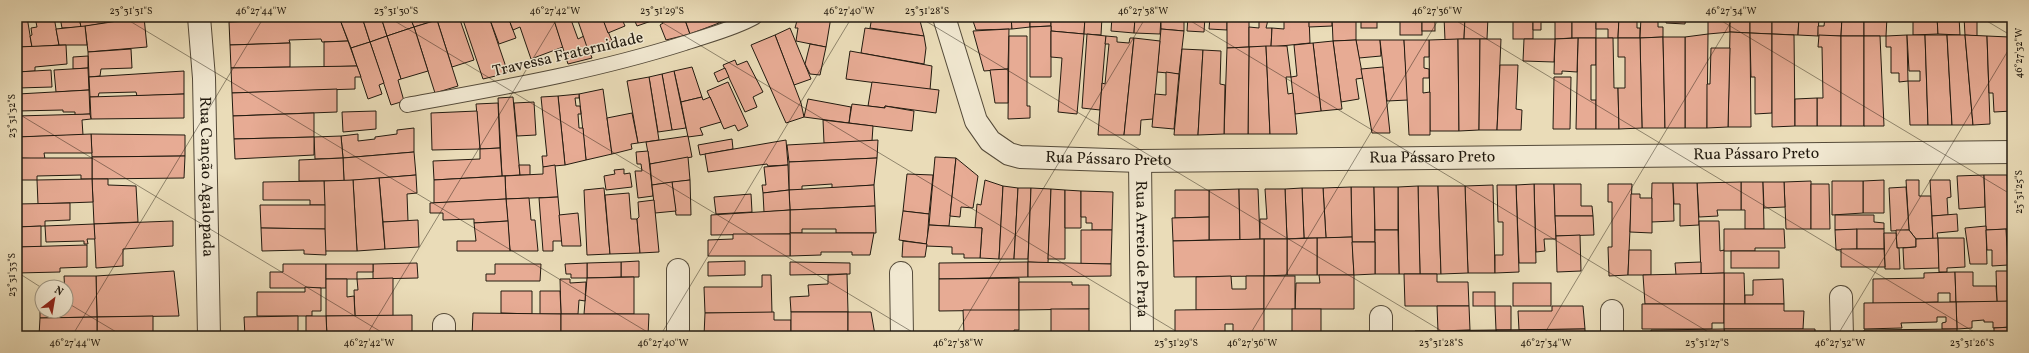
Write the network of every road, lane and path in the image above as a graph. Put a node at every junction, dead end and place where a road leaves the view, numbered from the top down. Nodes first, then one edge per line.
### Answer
1 (199, 17) edge
2 (756, 17) edge
3 (944, 17) edge
4 (407, 106) dead end
5 (2012, 152) edge
6 (1140, 161) junction
7 (678, 270) dead end
8 (901, 273) dead end
9 (1842, 297) dead end
10 (1612, 311) dead end
11 (209, 336) edge
12 (678, 336) edge
13 (902, 336) edge
14 (1142, 336) edge
15 (1612, 336) edge
16 (1842, 336) edge

1 - 11 street, Rua Canção Agalopada
2 - 4 lane, Travessa Fraternidade
3 - 6 street, Rua Pássaro Preto
5 - 6 street, Rua Pássaro Preto
6 - 14 street, Rua Arreio de Prata
7 - 12 street
8 - 13 street
9 - 16 street
10 - 15 street

